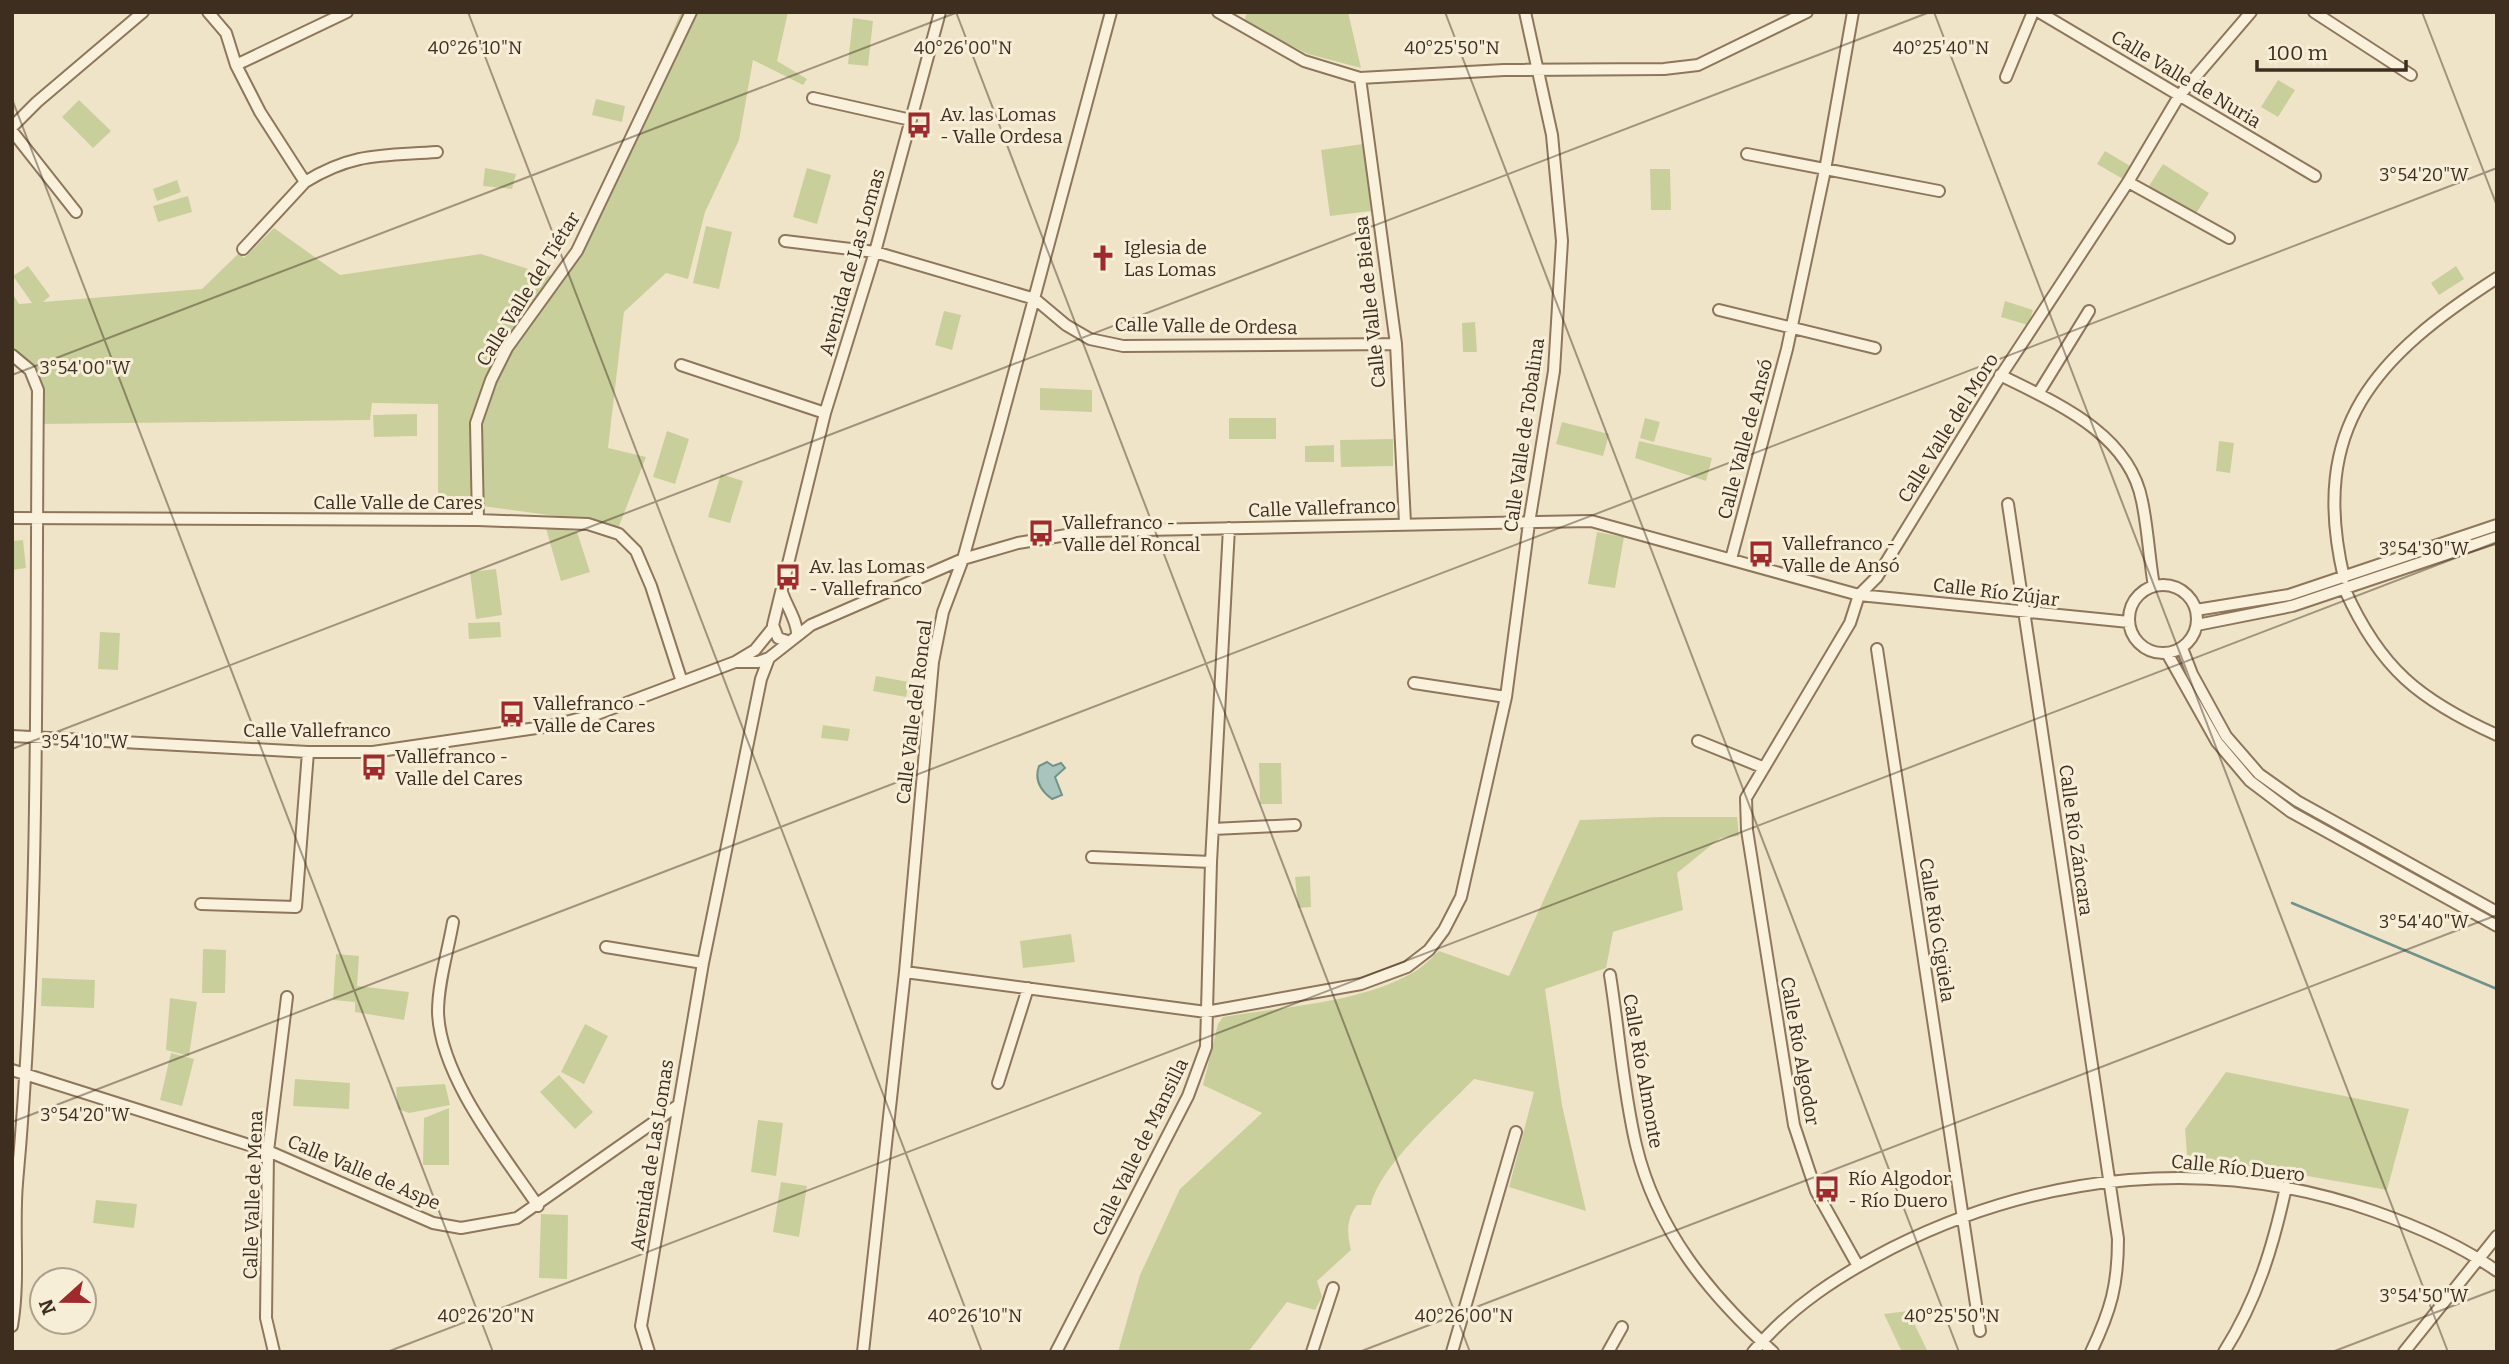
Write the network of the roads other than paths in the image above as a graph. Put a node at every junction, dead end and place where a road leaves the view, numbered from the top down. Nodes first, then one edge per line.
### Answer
1 (144, 12) edge
2 (208, 12) edge
3 (347, 12) edge
4 (691, 12) edge
5 (940, 12) edge
6 (1111, 12) edge
7 (1218, 12) edge
8 (1525, 12) edge
9 (1807, 12) edge
10 (1853, 12) edge
11 (2033, 12) edge
12 (2039, 12) edge
13 (2252, 12) edge
14 (2314, 12) edge
15 (236, 65) junction
16 (1536, 72) junction
17 (2411, 75) dead end
18 (2006, 77) dead end
19 (1360, 78) junction
20 (2179, 96) junction
21 (813, 98) dead end
22 (911, 120) junction
23 (12, 129) edge
24 (437, 152) dead end
25 (1747, 154) dead end
26 (1825, 170) junction
27 (2315, 176) dead end
28 (305, 182) junction
29 (2128, 182) junction
30 (1939, 191) dead end
31 (76, 212) dead end
32 (2229, 238) dead end
33 (785, 241) dead end
34 (243, 249) dead end
35 (875, 252) junction
36 (2497, 278) edge
37 (1035, 299) junction
38 (1719, 310) dead end
39 (2089, 311) dead end
40 (1792, 327) junction
41 (1396, 344) junction
42 (1875, 348) dead end
43 (12, 355) edge
44 (681, 365) dead end
45 (2000, 375) junction
46 (2038, 394) junction
47 (825, 413) junction
48 (2008, 504) dead end
49 (12, 518) edge
50 (36, 518) junction
51 (478, 520) junction
52 (1405, 523) junction
53 (1528, 523) junction
54 (2497, 525) edge
55 (1228, 528) junction
56 (2497, 537) edge
57 (963, 559) junction
58 (1731, 559) junction
59 (2344, 584) junction
60 (2154, 586) junction
61 (782, 592) junction
62 (1859, 595) junction
63 (2196, 610) junction
64 (2025, 612) junction
65 (790, 616) junction
66 (2129, 622) junction
67 (2197, 625) junction
68 (773, 627) junction
69 (792, 638) junction
70 (2182, 648) junction
71 (1877, 649) dead end
72 (755, 650) junction
73 (2167, 653) junction
74 (763, 660) junction
75 (735, 662) junction
76 (682, 682) junction
77 (1414, 683) dead end
78 (1506, 697) junction
79 (2497, 735) edge
80 (12, 736) edge
81 (35, 738) junction
82 (1698, 741) dead end
83 (309, 752) junction
84 (1762, 767) junction
85 (1295, 825) dead end
86 (1213, 829) junction
87 (1747, 830) joint
88 (1092, 858) dead end
89 (1211, 863) junction
90 (201, 904) dead end
91 (2497, 912) edge
92 (453, 922) dead end
93 (2497, 926) edge
94 (606, 947) dead end
95 (703, 963) junction
96 (905, 972) junction
97 (1610, 975) dead end
98 (1028, 988) junction
99 (287, 997) dead end
100 (1206, 1012) junction
101 (12, 1070) edge
102 (27, 1076) junction
103 (998, 1083) dead end
104 (677, 1106) junction
105 (1516, 1132) dead end
106 (268, 1151) junction
107 (2109, 1181) junction
108 (2286, 1187) junction
109 (14, 1195) edge
110 (538, 1206) junction
111 (1963, 1217) junction
112 (2497, 1236) edge
113 (2479, 1259) junction
114 (1858, 1266) junction
115 (2497, 1271) edge
116 (1333, 1288) dead end
117 (12, 1326) edge
118 (1622, 1327) dead end
119 (1980, 1331) dead end
120 (1762, 1342) junction
121 (274, 1352) edge
122 (649, 1352) edge
123 (863, 1352) edge
124 (1056, 1352) edge
125 (1312, 1352) edge
126 (1452, 1352) edge
127 (1608, 1352) edge
128 (1754, 1352) edge
129 (1773, 1352) edge
130 (2091, 1352) edge
131 (2224, 1352) edge
132 (2404, 1352) edge

1 - 23 street
2 - 15 street
3 - 15 street
4 - 51 street, Calle Valle del Tiétar
5 - 22 street, Avenida de Las Lomas
6 - 37 street, Calle Valle del Roncal
7 - 19 street
8 - 16 street, Calle Valle de Tobalina
9 - 16 street
10 - 26 street, Calle Valle de Ansó
11 - 18 street
12 - 20 street, Calle Valle de Nuria
13 - 20 street, Calle Valle del Moro
14 - 17 street
15 - 28 street
16 - 19 street
16 - 53 street, Calle Valle de Tobalina
19 - 41 street, Calle Valle de Bielsa
20 - 27 street, Calle Valle de Nuria
20 - 29 street, Calle Valle del Moro
21 - 22 street
22 - 35 street, Avenida de Las Lomas
23 - 31 street
24 - 28 street
25 - 26 street
26 - 30 street
26 - 40 street, Calle Valle de Ansó
28 - 34 street
29 - 32 street
29 - 45 street, Calle Valle del Moro
33 - 35 street, Calle Valle de Ordesa
35 - 37 street, Calle Valle de Ordesa
35 - 47 street, Avenida de Las Lomas
36 - 59 street
37 - 41 street, Calle Valle de Ordesa
37 - 57 street, Calle Valle del Roncal
38 - 40 street
39 - 46 street
40 - 42 street
40 - 58 street, Calle Valle de Ansó
41 - 52 street, Calle Valle de Bielsa
43 - 50 street
44 - 47 street
45 - 46 street
45 - 62 street, Calle Valle del Moro
46 - 60 street
47 - 61 street, Avenida de Las Lomas
48 - 64 street, Calle Río Záncara
49 - 50 street, Calle Valle de Cares
50 - 51 street, Calle Valle de Cares
50 - 81 street
51 - 76 street, Calle Valle de Cares
52 - 53 street, Calle Vallefranco
52 - 55 street, Calle Vallefranco
53 - 58 street, Calle Vallefranco
53 - 78 street, Calle Valle de Tobalina
54 - 59 street
55 - 57 street, Calle Vallefranco
55 - 86 street, Calle Valle de Mansilla
56 - 59 street
57 - 69 street, Calle Vallefranco
57 - 96 street, Calle Valle del Roncal
58 - 62 street, Calle Vallefranco
59 - 63 street
59 - 67 street
59 - 79 street
60 - 63 street
60 - 66 street
61 - 65 street
61 - 68 street, Avenida de Las Lomas
62 - 64 street, Calle Río Zújar
62 - 84 street, Calle Valle del Moro
63 - 67 street
64 - 66 street, Calle Río Zújar
64 - 107 street, Calle Río Záncara
65 - 68 street
65 - 69 street
66 - 73 street
67 - 70 street
68 - 69 street
68 - 72 street, Calle Vallefranco
69 - 74 street, Calle Vallefranco
70 - 73 street
70 - 91 street
71 - 111 street, Calle Río Cigüela
72 - 74 street
72 - 75 street, Calle Vallefranco
73 - 93 street
74 - 75 street, Calle Vallefranco
74 - 95 street, Avenida de Las Lomas
75 - 76 street, Calle Vallefranco
76 - 83 street, Calle Vallefranco
77 - 78 street
78 - 100 street, Calle Valle de Tobalina
80 - 81 street, Calle Vallefranco
81 - 83 street, Calle Vallefranco
81 - 102 street
82 - 84 street
83 - 90 street
84 - 87 street, Calle Valle del Moro
85 - 86 street
86 - 89 street, Calle Valle de Mansilla
87 - 114 street, Calle Río Algodor
88 - 89 street
89 - 100 street, Calle Valle de Mansilla
92 - 110 street
94 - 95 street
95 - 104 street, Avenida de Las Lomas
96 - 98 street, Calle Valle de Tobalina
96 - 123 street, Calle Valle del Roncal
97 - 120 street, Calle Río Almonte
98 - 100 street, Calle Valle de Tobalina
98 - 103 street
99 - 106 street, Calle Valle de Mena
100 - 124 street, Calle Valle de Mansilla
101 - 102 street, Calle Valle de Aspe
102 - 106 street, Calle Valle de Aspe
102 - 109 street
104 - 110 street, Calle Valle de Aspe
104 - 122 street, Avenida de Las Lomas
105 - 126 street
106 - 110 street, Calle Valle de Aspe
106 - 121 street, Calle Valle de Mena
107 - 108 street, Calle Río Duero
107 - 111 street, Calle Río Duero
107 - 130 street, Calle Río Záncara
108 - 113 street, Calle Río Duero
108 - 131 street
109 - 117 street
111 - 114 street, Calle Río Duero
111 - 119 street, Calle Río Cigüela
112 - 113 street
113 - 115 street, Calle Río Duero
113 - 132 street
114 - 120 street, Calle Río Duero
116 - 125 street
118 - 127 street
120 - 128 street, Calle Río Duero
120 - 129 street, Calle Río Almonte

